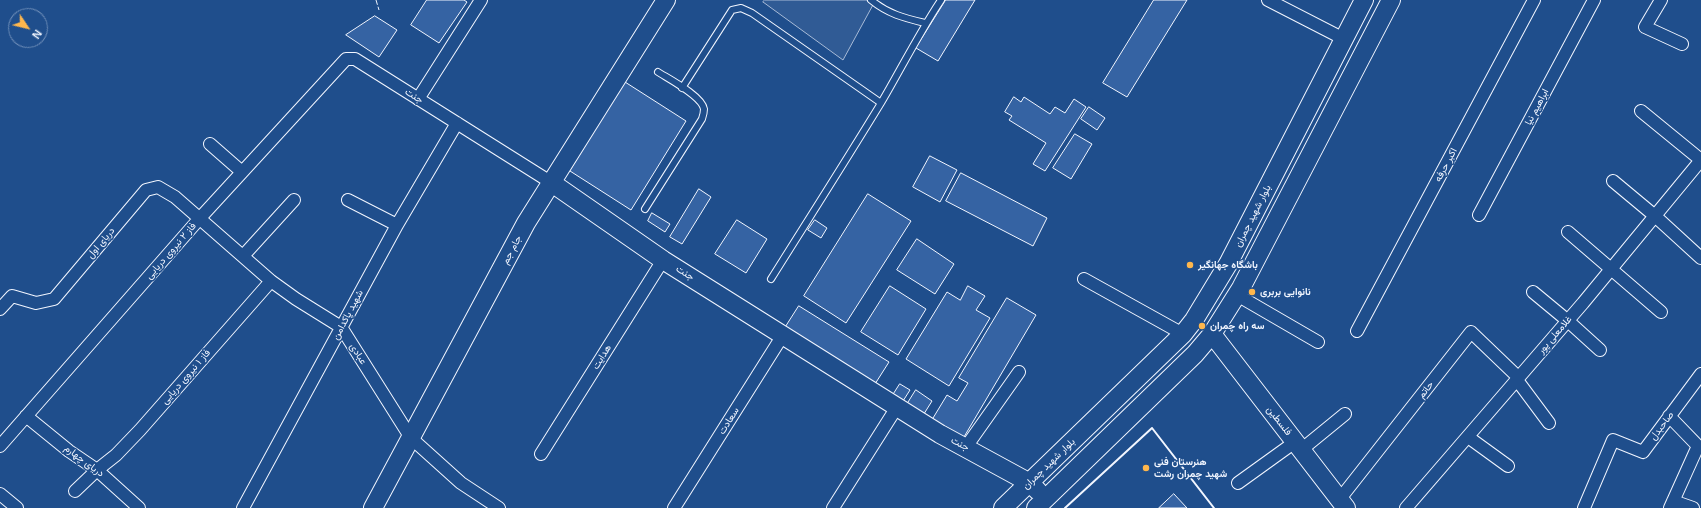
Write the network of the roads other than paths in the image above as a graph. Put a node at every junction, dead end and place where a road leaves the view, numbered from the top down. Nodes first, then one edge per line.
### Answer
1 (481, 0) edge
2 (666, 0) edge
3 (871, 0) edge
4 (941, 0) edge
5 (1268, 0) edge
6 (1364, 0) edge
7 (1391, 0) edge
8 (1534, 0) edge
9 (1594, 0) edge
10 (1661, 0) edge
11 (925, 23) junction
12 (1344, 39) junction
13 (1682, 44) dead end
14 (346, 59) joint
15 (658, 72) dead end
16 (682, 88) junction
17 (418, 99) junction
18 (881, 103) junction
19 (1641, 111) dead end
20 (457, 123) junction
21 (210, 144) dead end
22 (1700, 162) edge
23 (242, 172) junction
24 (1613, 181) dead end
25 (552, 183) junction
26 (294, 200) dead end
27 (348, 200) dead end
28 (645, 209) dead end
29 (1479, 215) dead end
30 (1655, 216) junction
31 (200, 218) junction
32 (397, 225) junction
33 (1568, 232) dead end
34 (243, 256) junction
35 (1701, 258) edge
36 (663, 260) junction
37 (1611, 270) junction
38 (771, 279) dead end
39 (1084, 280) dead end
40 (271, 281) junction
41 (1533, 292) dead end
42 (1236, 295) junction
43 (0, 309) edge
44 (1661, 312) dead end
45 (1568, 321) junction
46 (341, 327) junction
47 (1357, 331) dead end
48 (1183, 334) junction
49 (1212, 334) junction
50 (783, 335) junction
51 (1318, 342) dead end
52 (1600, 350) dead end
53 (1019, 372) dead end
54 (1701, 374) edge
55 (1518, 379) junction
56 (897, 407) junction
57 (1345, 414) dead end
58 (26, 416) junction
59 (1669, 416) junction
60 (1549, 423) dead end
61 (1468, 436) junction
62 (411, 438) junction
63 (0, 446) edge
64 (1298, 446) junction
65 (966, 447) junction
66 (541, 454) dead end
67 (1508, 466) dead end
68 (97, 470) junction
69 (1030, 482) junction
70 (1238, 483) dead end
71 (75, 491) dead end
72 (0, 494) edge
73 (1041, 503) edge
74 (1342, 504) edge
75 (1672, 504) edge
76 (17, 508) edge
77 (139, 508) edge
78 (243, 508) edge
79 (374, 508) edge
80 (499, 508) edge
81 (674, 508) edge
82 (833, 508) edge
83 (1003, 508) edge
84 (1406, 508) edge
85 (1584, 508) edge
86 (1693, 508) edge

1 - 17 street
2 - 25 main road, جام جم
3 - 11 lane
4 - 11 lane
5 - 12 street
6 - 12 main road, بلوار شهید چمران
7 - 42 main road
8 - 47 street, اکبر حرفه
9 - 29 street, ابراهیم نیا
10 - 13 street
11 - 18 lane
12 - 48 main road, بلوار شهید چمران
14 - 17 street, جنت
14 - 23 street, فاز ۲ نیروی دریایی
15 - 16 lane
16 - 18 lane
16 - 28 lane
17 - 20 street, جنت
18 - 38 lane
19 - 22 street
20 - 25 street, جنت
20 - 32 street, شهید پاکدامن
21 - 23 street
22 - 30 street, غلامعلی پور
23 - 31 street, فاز ۲ نیروی دریایی
24 - 30 street
25 - 36 main road, جنت
25 - 62 main road, جام جم
26 - 34 street
27 - 32 street
30 - 35 street
30 - 37 street, غلامعلی پور
31 - 34 street, عبادی
31 - 43 street, دریای اول
31 - 58 street, فاز ۲ نیروی دریایی
32 - 46 street, شهید پاکدامن
33 - 37 street
34 - 40 street, عبادی
36 - 50 main road, جنت
36 - 66 street, هدایت
37 - 44 street
37 - 45 street, غلامعلی پور
39 - 48 street
40 - 46 street, عبادی
40 - 68 street, فاز ۱ نیروی دریایی
41 - 45 street
42 - 49 main road
42 - 51 street
45 - 52 street
45 - 55 street, غلامعلی پور
46 - 62 street, عبادی
46 - 78 street, شهید پاکدامن
48 - 69 main road, بلوار شهید چمران
49 - 64 main road, فلسطین
49 - 73 main road
50 - 56 main road, جنت
50 - 81 street, سعادت
53 - 65 street
54 - 59 street, صاحبدل
55 - 60 street
55 - 61 street, غلامعلی پور
55 - 74 street, حاتم
56 - 65 main road, جنت
56 - 82 street
57 - 64 street
58 - 63 street, فاز ۲ نیروی دریایی
58 - 68 street, دریای چهارم
59 - 75 street
59 - 85 street, صاحبدل
61 - 67 street
61 - 84 street, غلامعلی پور
62 - 79 main road, جام جم
62 - 80 street, عبادی
64 - 70 street
64 - 74 main road, فلسطین
65 - 69 main road, جنت
68 - 71 street, فاز ۱ نیروی دریایی
68 - 77 street, دریای چهارم
69 - 73 main road, جنت
69 - 83 main road, بلوار شهید چمران
72 - 76 street
75 - 86 street

